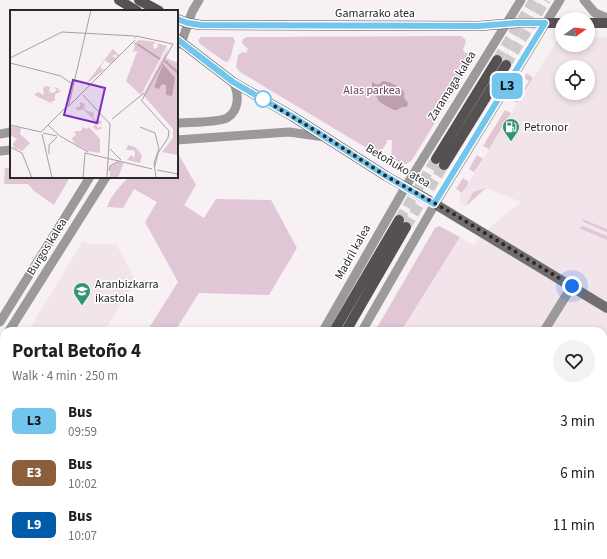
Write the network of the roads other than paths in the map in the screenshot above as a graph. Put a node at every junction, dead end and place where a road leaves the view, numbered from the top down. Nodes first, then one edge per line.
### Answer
1 (119, 0) edge
2 (139, 0) edge
3 (199, 0) edge
4 (521, 0) edge
5 (560, 0) edge
6 (584, 0) edge
7 (135, 10) edge
8 (157, 10) edge
9 (607, 18) edge
10 (178, 19) edge
11 (188, 23) junction
12 (545, 23) junction
13 (555, 23) edge
14 (595, 23) edge
15 (607, 23) edge
16 (506, 24) junction
17 (178, 42) edge
18 (501, 63) tunnel mouth
19 (233, 82) junction
20 (178, 123) edge
21 (10, 132) edge
22 (0, 134) edge
23 (326, 137) junction
24 (178, 140) edge
25 (10, 150) edge
26 (0, 151) edge
27 (440, 162) tunnel mouth
28 (89, 178) edge
29 (105, 178) edge
30 (406, 186) junction
31 (434, 204) junction
32 (572, 286) junction
33 (607, 308) edge
34 (0, 322) edge
35 (12, 327) edge
36 (325, 327) edge
37 (337, 327) edge
38 (348, 327) edge
39 (364, 327) edge
40 (546, 327) edge

1 - 7 main road
2 - 8 main road
3 - 11 street
4 - 16 street, Zaramaga kalea
5 - 12 street
6 - 9 street
10 - 11 main road, Gamarrako atea
11 - 16 main road, Gamarrako atea
11 - 17 street
12 - 13 main road, Gamarrako atea
12 - 16 main road, Gamarrako atea
12 - 31 street
14 - 15 main road
16 - 30 street, Zaramaga kalea
17 - 19 main road, Betoñuko atea
18 - 27 main road
19 - 20 street
19 - 23 main road, Betoñuko atea
21 - 22 street
23 - 24 street
23 - 30 main road, Betoñuko atea
25 - 26 street
28 - 34 street, Burgos kalea
29 - 35 street, Burgos kalea
30 - 31 main road, Betoñuko atea
30 - 36 street, Madril kalea
31 - 32 main road, Betoñuko atea
31 - 39 street
32 - 33 main road, Betoñuko atea
32 - 40 street
37 - 38 main road, Madril kalea

